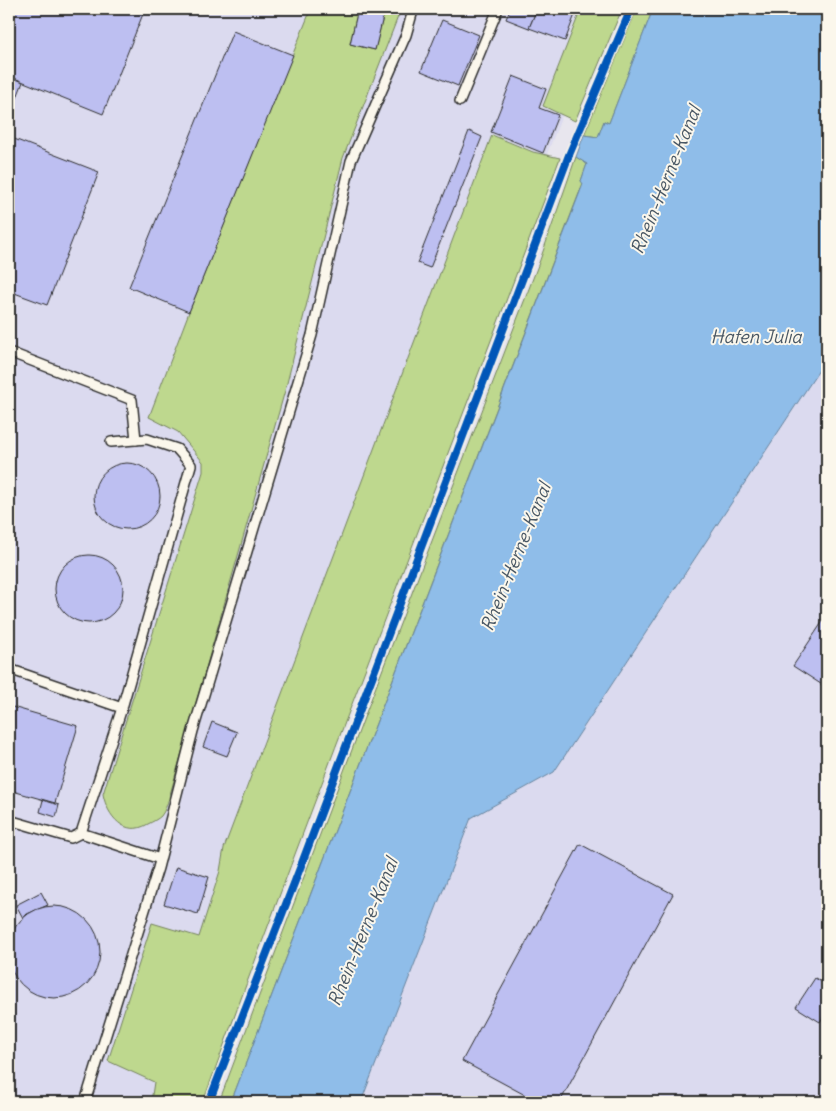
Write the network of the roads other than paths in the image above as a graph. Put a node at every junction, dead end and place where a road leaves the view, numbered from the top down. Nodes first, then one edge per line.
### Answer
1 (412, 9) edge
2 (498, 9) edge
3 (460, 101) dead end
4 (9, 352) edge
5 (136, 440) junction
6 (110, 442) dead end
7 (9, 669) edge
8 (122, 708) junction
9 (9, 820) edge
10 (81, 833) junction
11 (160, 860) junction
12 (827, 1099) edge
13 (85, 1102) edge
14 (825, 1102) edge

1 - 11 lane
2 - 3 lane
4 - 5 lane
5 - 6 lane
5 - 8 lane
7 - 8 lane
8 - 10 lane
9 - 10 lane
10 - 11 lane
11 - 13 lane
12 - 14 lane

